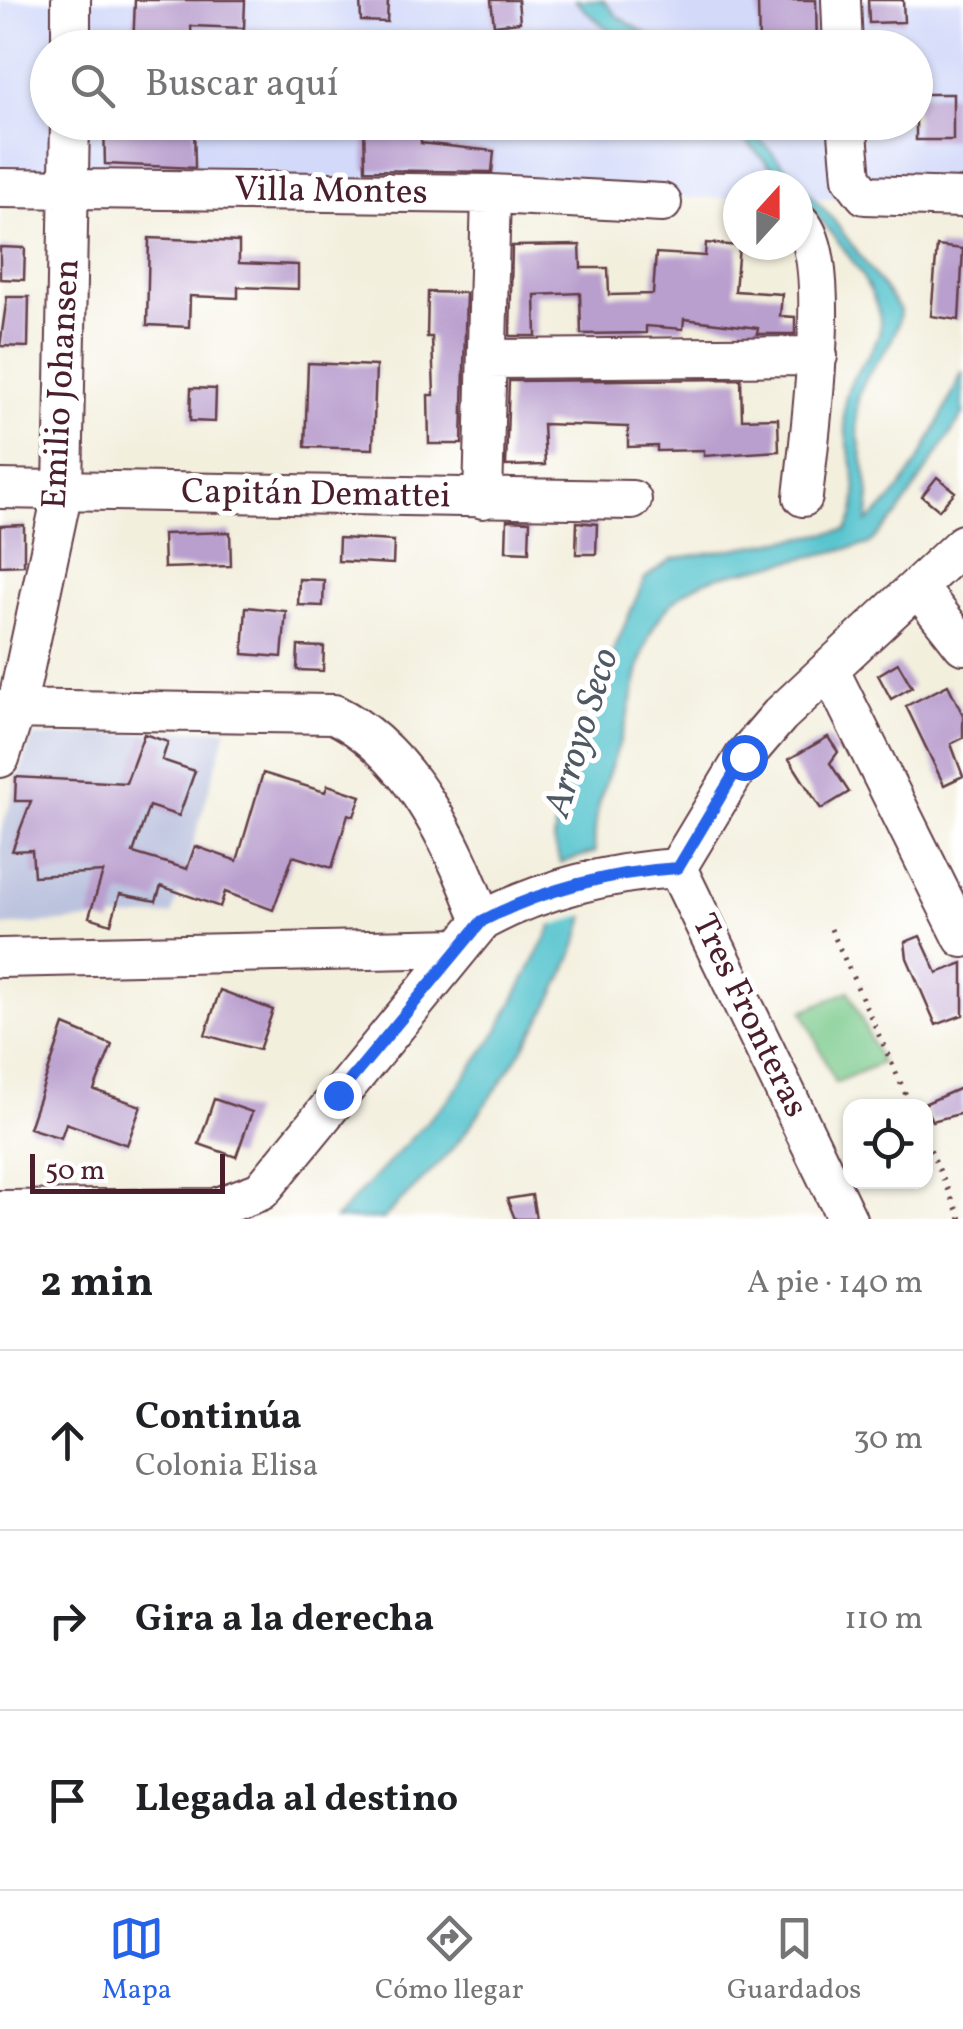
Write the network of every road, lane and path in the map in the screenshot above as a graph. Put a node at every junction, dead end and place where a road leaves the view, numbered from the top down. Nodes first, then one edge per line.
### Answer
1 (71, 0) edge
2 (841, 0) edge
3 (71, 30) edge
4 (843, 30) edge
5 (70, 140) edge
6 (849, 140) edge
7 (0, 188) edge
8 (69, 189) junction
9 (491, 194) junction
10 (963, 198) edge
11 (662, 203) dead end
12 (813, 241) edge
13 (818, 356) junction
14 (487, 359) junction
15 (0, 490) edge
16 (63, 490) junction
17 (484, 498) junction
18 (803, 498) dead end
19 (632, 500) dead end
20 (963, 544) edge
21 (919, 590) junction
22 (963, 645) edge
23 (830, 669) junction
24 (8, 709) edge
25 (0, 758) edge
26 (678, 868) junction
27 (483, 925) junction
28 (831, 929) dead end
29 (963, 938) edge
30 (0, 958) edge
31 (907, 1099) edge
32 (933, 1156) edge
33 (0, 1210) edge
34 (847, 1219) edge
35 (961, 1219) edge

1 - 3 street
2 - 4 street
5 - 8 street, Emilio Johansen
6 - 10 street
7 - 8 street, Villa Montes
8 - 9 street, Villa Montes
8 - 16 street, Emilio Johansen
9 - 11 street, Villa Montes
9 - 14 street
12 - 13 street
13 - 14 street
13 - 18 street
14 - 17 street
15 - 16 street, Capitán Demattei
16 - 17 street, Capitán Demattei
16 - 24 street, Emilio Johansen
17 - 19 street, Capitán Demattei
20 - 21 street
21 - 22 street
21 - 23 street
23 - 26 street
23 - 29 street
24 - 25 street, Emilio Johansen
24 - 27 street
26 - 27 street
26 - 34 street, Tres Fronteras
27 - 30 street
27 - 33 street
28 - 31 path
32 - 35 path

